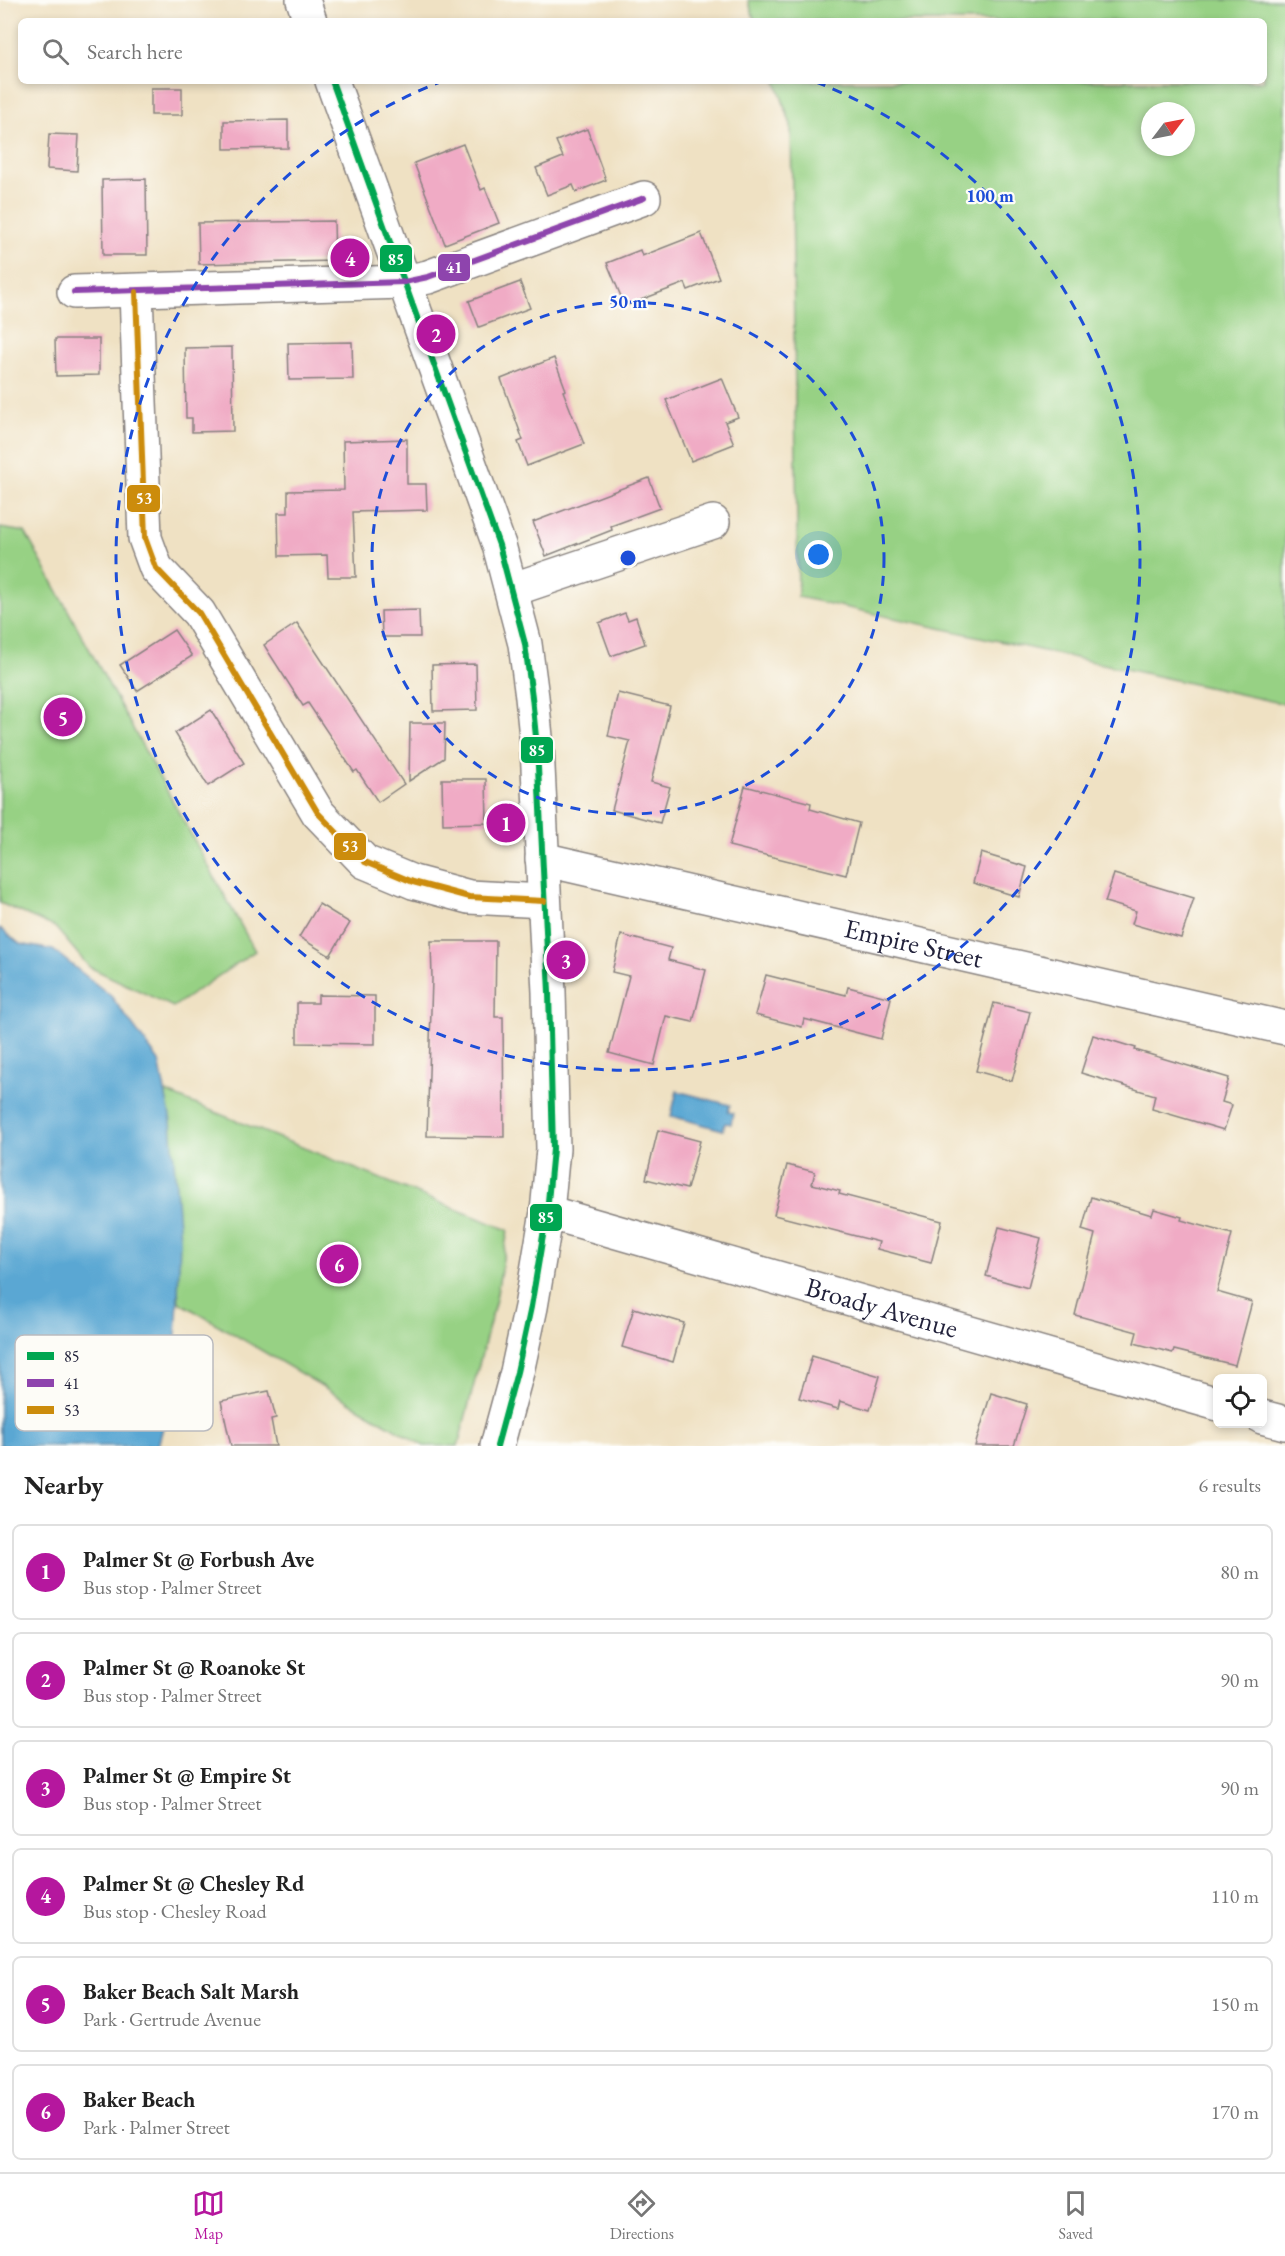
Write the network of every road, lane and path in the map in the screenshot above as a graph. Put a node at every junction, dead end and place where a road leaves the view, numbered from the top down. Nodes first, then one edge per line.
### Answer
1 (303, 0) edge
2 (309, 18) edge
3 (333, 84) edge
4 (644, 198) dead end
5 (404, 282) junction
6 (74, 292) dead end
7 (136, 292) junction
8 (713, 522) dead end
9 (511, 590) junction
10 (542, 859) junction
11 (544, 901) junction
12 (1285, 1028) edge
13 (547, 1212) junction
14 (1213, 1403) edge
15 (1267, 1418) edge
16 (1285, 1423) edge
17 (497, 1446) edge

1 - 2 street
3 - 5 street
4 - 5 street
5 - 7 street
5 - 9 street
6 - 7 street
7 - 11 street
8 - 9 street
9 - 10 street
10 - 11 street
10 - 12 street, Empire Street
11 - 13 street
13 - 14 street, Broady Avenue
13 - 17 street
15 - 16 street

